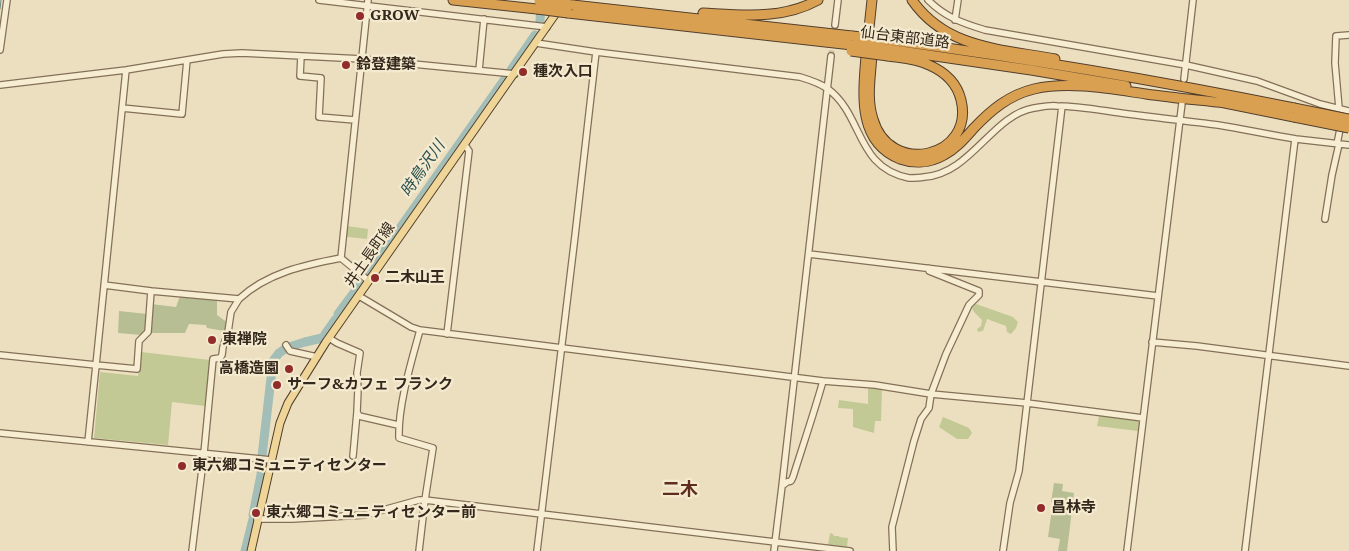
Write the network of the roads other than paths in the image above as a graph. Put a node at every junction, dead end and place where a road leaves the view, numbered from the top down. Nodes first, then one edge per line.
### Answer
1 (7, 0) edge
2 (319, 0) edge
3 (453, 0) edge
4 (534, 0) edge
5 (818, 0) edge
6 (838, 0) edge
7 (872, 0) edge
8 (877, 0) edge
9 (912, 0) edge
10 (928, 0) edge
11 (958, 0) edge
12 (1193, 0) edge
13 (367, 3) edge
14 (538, 5) edge
15 (569, 6) edge
16 (608, 8) junction
17 (484, 19) junction
18 (956, 20) junction
19 (835, 25) tunnel mouth
20 (547, 27) junction
21 (1349, 35) edge
22 (536, 43) junction
23 (852, 44) junction
24 (888, 49) junction
25 (0, 50) edge
26 (596, 52) junction
27 (301, 56) junction
28 (831, 56) tunnel mouth
29 (187, 60) junction
30 (362, 60) junction
31 (1186, 66) junction
32 (126, 70) junction
33 (479, 70) junction
34 (515, 74) junction
35 (1137, 78) junction
36 (1184, 79) dead end
37 (0, 85) edge
38 (828, 89) junction
39 (1225, 103) junction
40 (1182, 104) dead end
41 (1062, 106) junction
42 (122, 108) junction
43 (1344, 110) edge
44 (1294, 113) junction
45 (1349, 119) edge
46 (355, 120) junction
47 (1179, 120) junction
48 (1349, 128) edge
49 (1295, 139) junction
50 (1338, 144) junction
51 (465, 145) junction
52 (1349, 145) edge
53 (1325, 219) dead end
54 (809, 254) junction
55 (340, 258) junction
56 (928, 268) junction
57 (369, 281) junction
58 (1041, 282) junction
59 (104, 285) junction
60 (151, 290) junction
61 (359, 296) junction
62 (1158, 296) junction
63 (239, 299) junction
64 (420, 330) junction
65 (448, 334) junction
66 (329, 338) junction
67 (1152, 342) junction
68 (286, 346) dead end
69 (562, 348) junction
70 (0, 355) edge
71 (1270, 356) junction
72 (317, 357) junction
73 (96, 365) junction
74 (1349, 366) edge
75 (794, 377) junction
76 (823, 381) junction
77 (932, 394) junction
78 (1027, 403) junction
79 (357, 412) junction
80 (1143, 418) junction
81 (398, 424) junction
82 (0, 433) edge
83 (88, 442) junction
84 (204, 453) junction
85 (353, 456) dead end
86 (265, 460) junction
87 (782, 486) junction
88 (425, 500) junction
89 (541, 514) junction
90 (257, 519) junction
91 (775, 542) junction
92 (192, 551) edge
93 (251, 551) edge
94 (420, 551) edge
95 (537, 551) edge
96 (774, 551) edge
97 (850, 551) edge
98 (893, 551) edge
99 (1003, 551) edge
100 (1127, 551) edge
101 (1245, 551) edge

1 - 25 street
2 - 13 street
3 - 14 highway, 仙台東部道路
4 - 14 highway, 仙台東部道路
5 - 16 highway
6 - 19 street
7 - 39 highway
8 - 24 highway
9 - 35 highway
10 - 18 street
11 - 18 street
12 - 31 street
13 - 17 street
13 - 30 street
14 - 15 highway, 仙台東部道路, bridge
15 - 16 highway, 仙台東部道路
15 - 20 main road, 井土長町線
15 - 23 highway, 仙台東部道路
16 - 23 highway, 仙台東部道路
17 - 20 street
17 - 33 street
18 - 31 street
20 - 22 main road, 井土長町線
21 - 43 street
22 - 26 street
22 - 34 main road, 井土長町線
23 - 24 highway, 仙台東部道路, bridge
24 - 35 highway, 仙台東部道路
24 - 39 highway, 仙台東部道路
26 - 38 street
26 - 69 street
27 - 29 street
27 - 30 street
27 - 46 street
28 - 38 street
29 - 32 street
29 - 42 street
30 - 33 street
30 - 46 street
31 - 36 street
31 - 43 street
32 - 37 street
32 - 42 street
33 - 34 street
34 - 51 main road, 井土長町線
35 - 44 highway, 仙台東部道路
38 - 41 street
38 - 54 street
39 - 44 highway, 仙台東部道路
40 - 47 street
41 - 47 street
41 - 58 street
42 - 59 street
43 - 50 street
44 - 45 highway, 仙台東部道路, bridge
44 - 48 highway, 仙台東部道路, bridge
46 - 55 street
47 - 49 street
47 - 62 street
49 - 50 street
49 - 71 street
50 - 52 street
50 - 53 street
51 - 57 main road, 井土長町線
51 - 65 street
54 - 56 street
54 - 75 street
55 - 57 street
55 - 63 street
56 - 58 street
56 - 77 street
57 - 61 main road, 井土長町線
58 - 62 street
58 - 78 street
59 - 60 street
59 - 73 street
60 - 63 street
60 - 73 street
61 - 64 street
61 - 66 main road, 井土長町線
62 - 67 street
63 - 84 street
64 - 65 street
64 - 81 street
65 - 69 street
66 - 72 main road, 井土長町線
66 - 79 street
67 - 71 street
67 - 80 street
68 - 72 street
69 - 75 street
69 - 89 street
70 - 73 street
71 - 74 street
71 - 101 street
72 - 86 main road, 井土長町線
73 - 83 street
75 - 76 street
75 - 87 street
76 - 77 street
76 - 87 street
77 - 78 street
77 - 98 street
78 - 80 street
78 - 99 street
79 - 81 street
79 - 85 street
80 - 100 street
81 - 88 street
82 - 83 street
83 - 84 street
84 - 86 street
84 - 92 street
86 - 90 main road, 井土長町線
87 - 91 street
88 - 89 street
88 - 90 street
88 - 94 street
89 - 91 street
89 - 95 street
90 - 93 main road, 井土長町線
91 - 96 street
91 - 97 street

